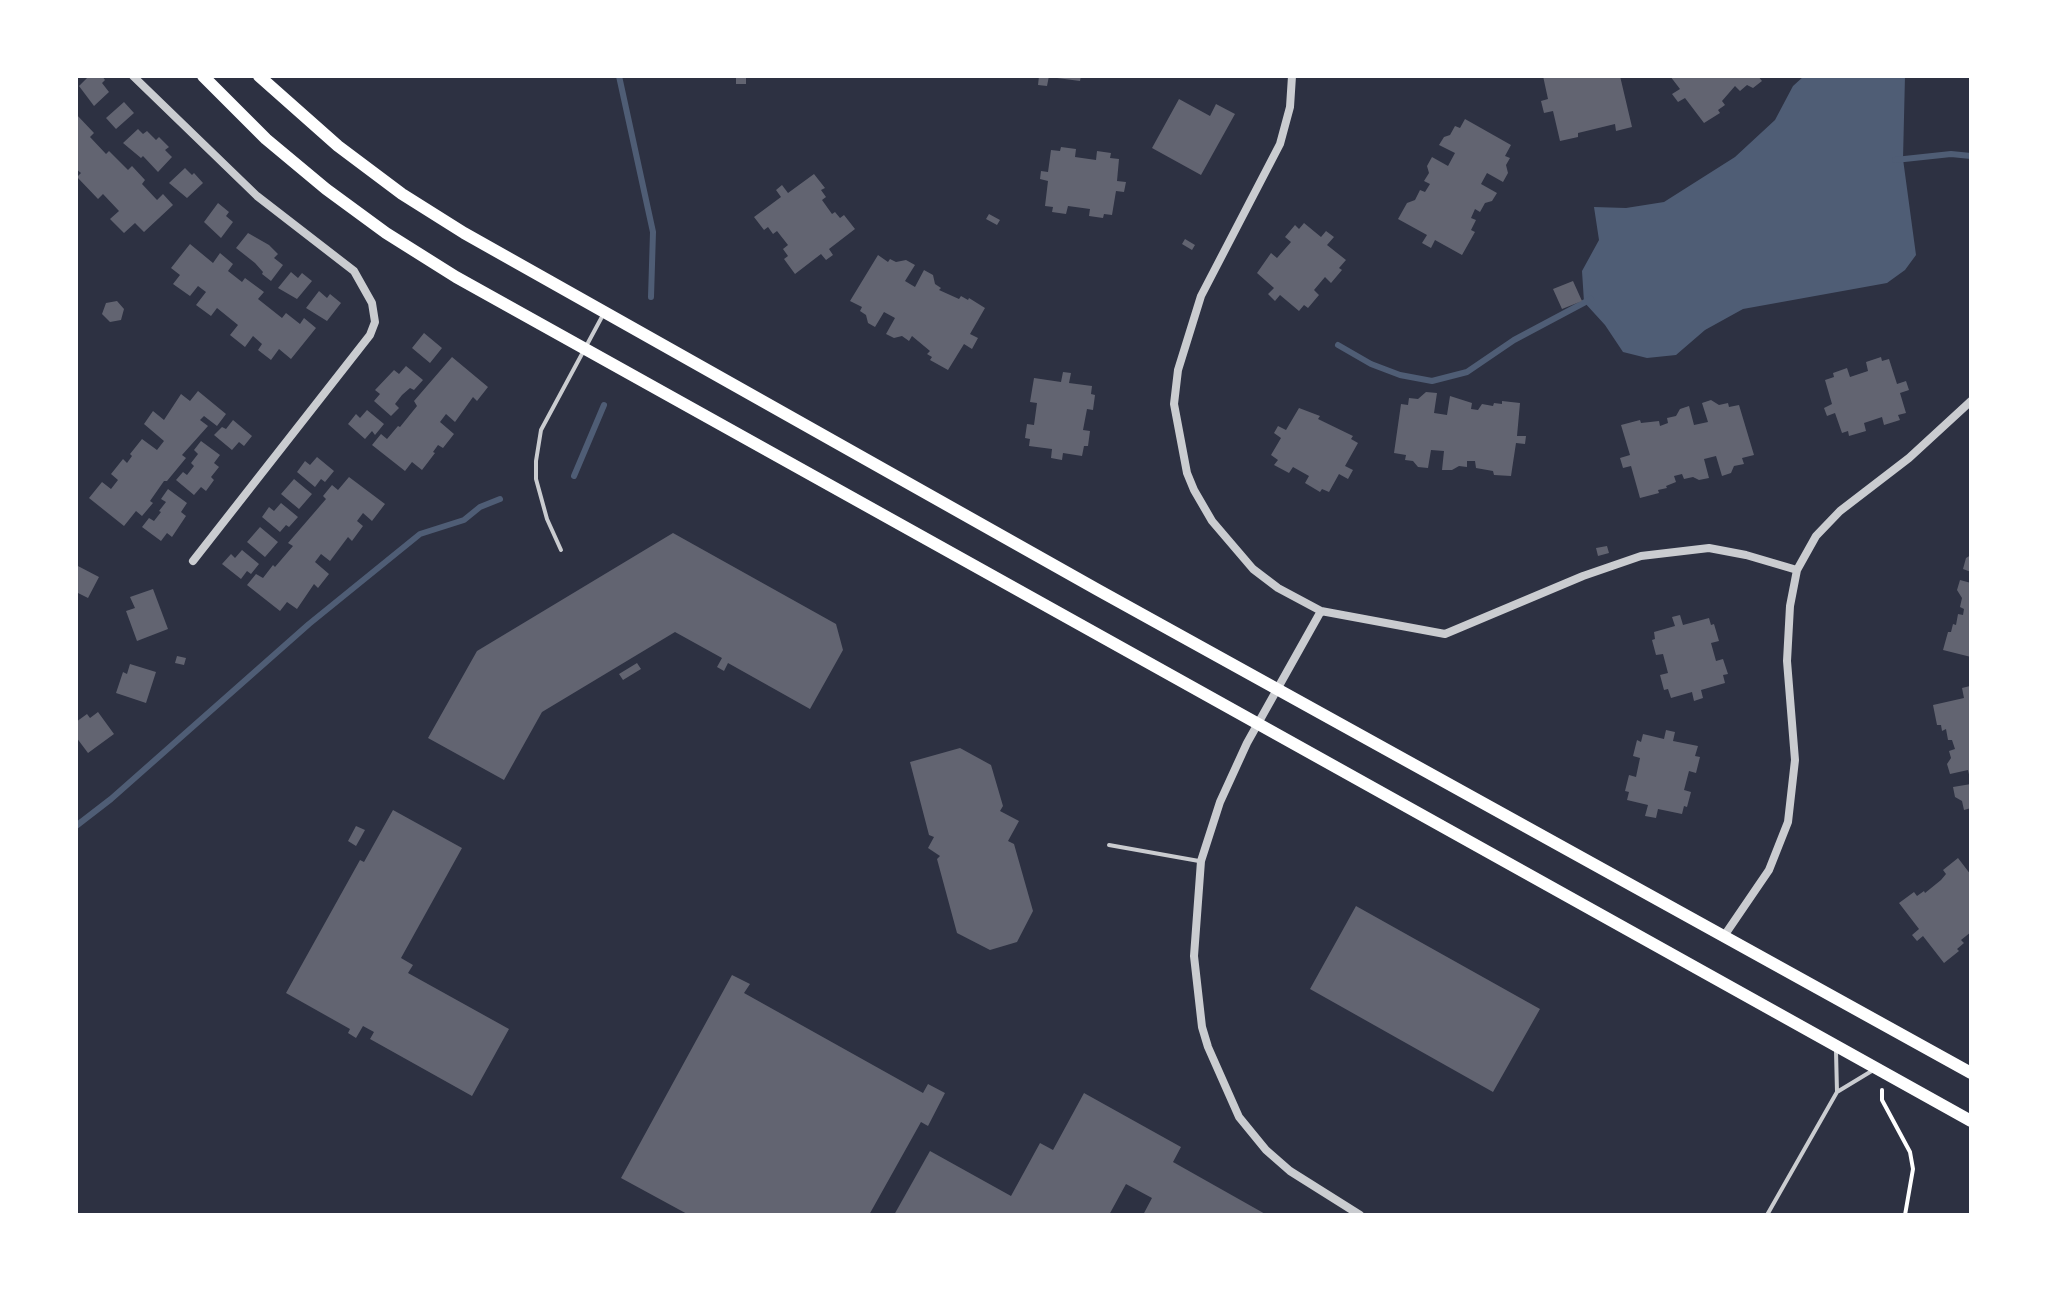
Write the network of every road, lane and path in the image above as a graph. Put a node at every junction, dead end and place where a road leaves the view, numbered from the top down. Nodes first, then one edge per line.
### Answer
1 (133, 76) edge
2 (203, 76) edge
3 (259, 76) edge
4 (1292, 76) edge
5 (604, 312) junction
6 (585, 347) junction
7 (1971, 401) edge
8 (561, 550) dead end
9 (193, 561) dead end
10 (1797, 570) junction
11 (1321, 611) junction
12 (1278, 688) junction
13 (1258, 724) junction
14 (1109, 845) dead end
15 (1201, 861) junction
16 (1724, 936) junction
17 (1836, 1044) junction
18 (1878, 1068) junction
19 (1971, 1073) edge
20 (1882, 1090) dead end
21 (1837, 1092) junction
22 (1971, 1121) edge
23 (1360, 1215) edge
24 (1767, 1215) edge
25 (1905, 1215) edge

1 - 9 street
2 - 6 main road
3 - 5 main road
4 - 11 street
5 - 6 lane
5 - 12 main road
6 - 8 lane
6 - 13 main road
7 - 10 street
10 - 11 street
10 - 16 street
11 - 12 street
12 - 13 street
12 - 16 main road
13 - 15 street
13 - 17 main road
14 - 15 lane
15 - 23 street
16 - 19 main road
17 - 18 main road
17 - 21 lane
18 - 21 lane
18 - 22 main road
20 - 25 path
21 - 24 lane

